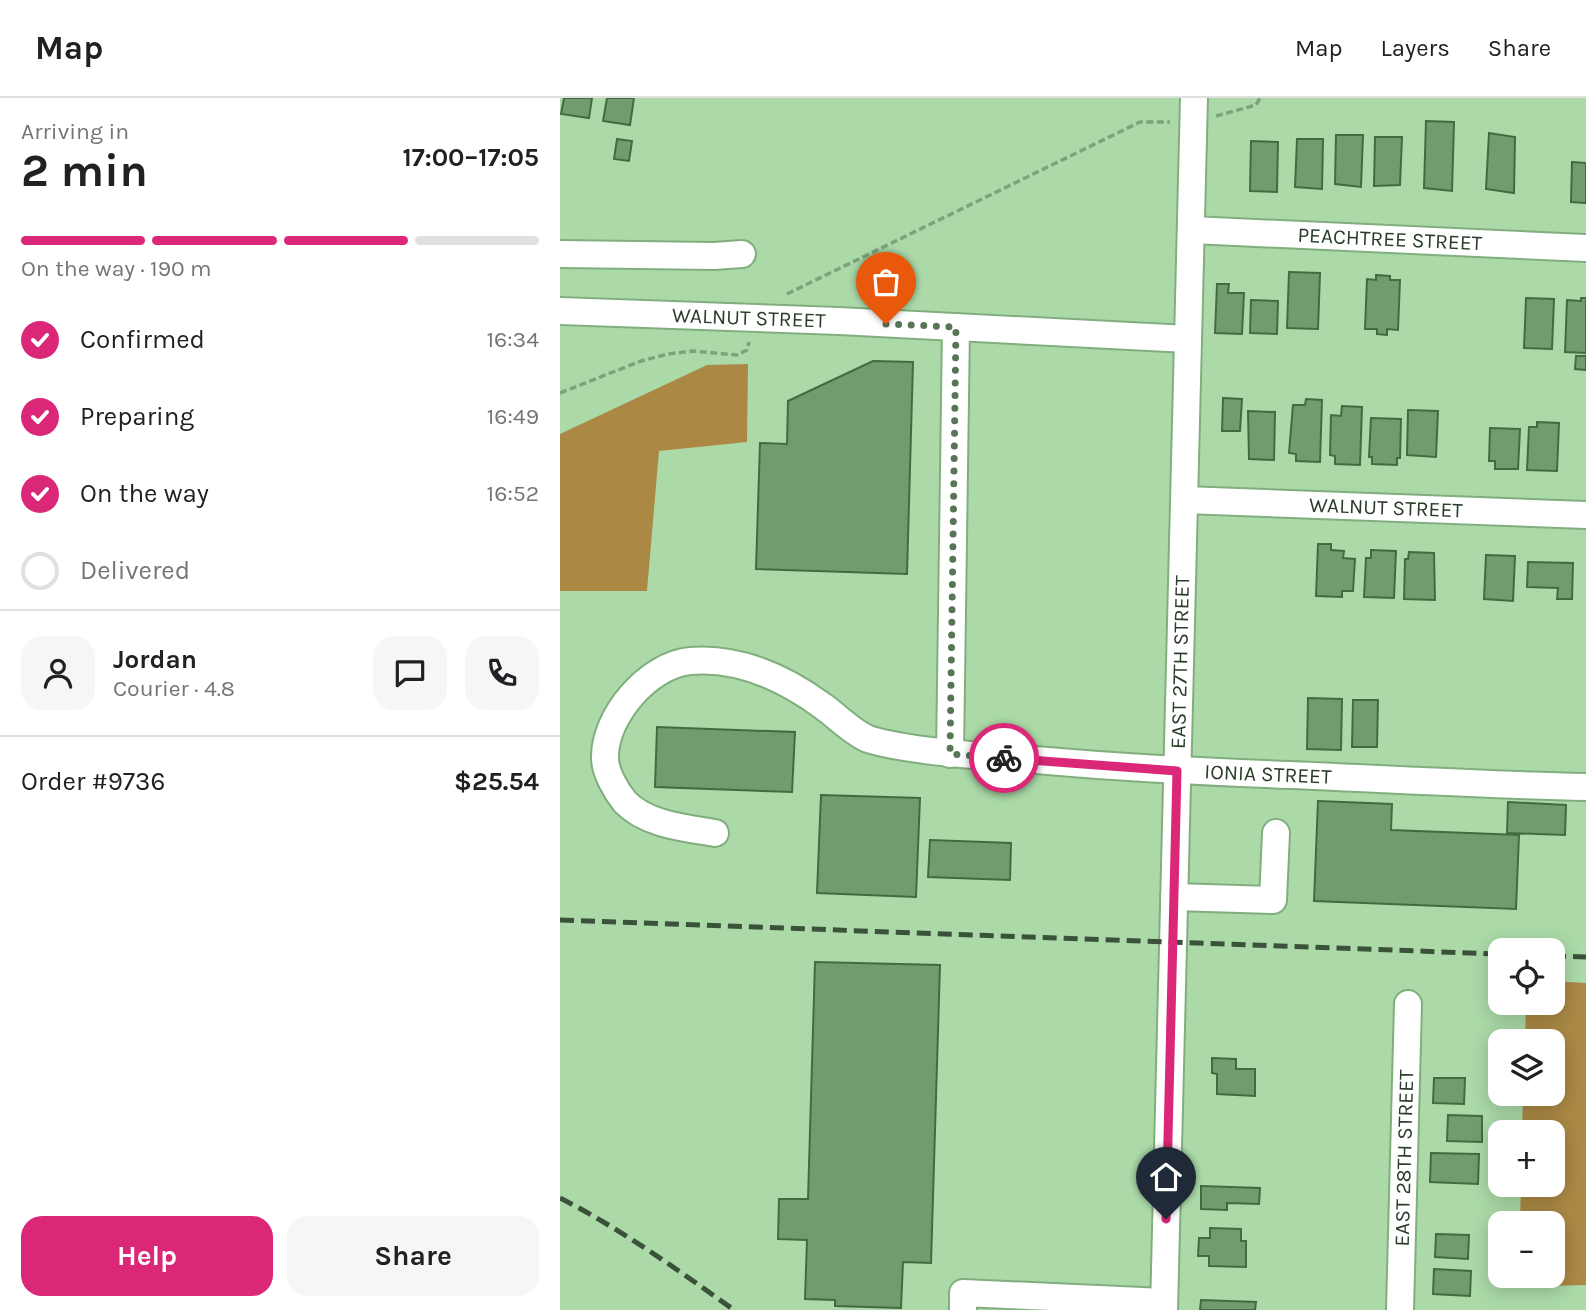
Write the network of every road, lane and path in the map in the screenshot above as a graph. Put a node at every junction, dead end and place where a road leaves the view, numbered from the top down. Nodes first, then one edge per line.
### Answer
1 (1260, 98) edge
2 (1194, 110) edge
3 (1192, 230) junction
4 (1586, 248) edge
5 (560, 254) edge
6 (742, 254) dead end
7 (786, 295) dead end
8 (560, 311) edge
9 (754, 320) junction
10 (956, 327) junction
11 (1188, 339) junction
12 (560, 393) edge
13 (1185, 500) junction
14 (1586, 515) edge
15 (950, 754) junction
16 (1177, 771) junction
17 (1586, 787) edge
18 (715, 833) dead end
19 (1276, 833) dead end
20 (1174, 897) junction
21 (1408, 1004) dead end
22 (1117, 1305) edge
23 (1164, 1306) edge
24 (963, 1310) edge
25 (1400, 1310) edge

1 - 2 path
2 - 3 street, EAST 27TH STREET
2 - 7 path
3 - 4 street, PEACHTREE STREET
3 - 11 street, EAST 27TH STREET
5 - 6 street
8 - 9 street, WALNUT STREET
9 - 10 street, WALNUT STREET
9 - 12 path
10 - 11 street, WALNUT STREET
10 - 15 street
11 - 13 street, EAST 27TH STREET
13 - 14 street, WALNUT STREET
13 - 16 street, EAST 27TH STREET
15 - 16 street, IONIA STREET
15 - 18 street, IONIA STREET
16 - 17 street, IONIA STREET
16 - 20 street, EAST 27TH STREET
19 - 20 street
20 - 23 street, EAST 27TH STREET
21 - 25 street, EAST 28TH STREET
22 - 23 street
22 - 24 street

